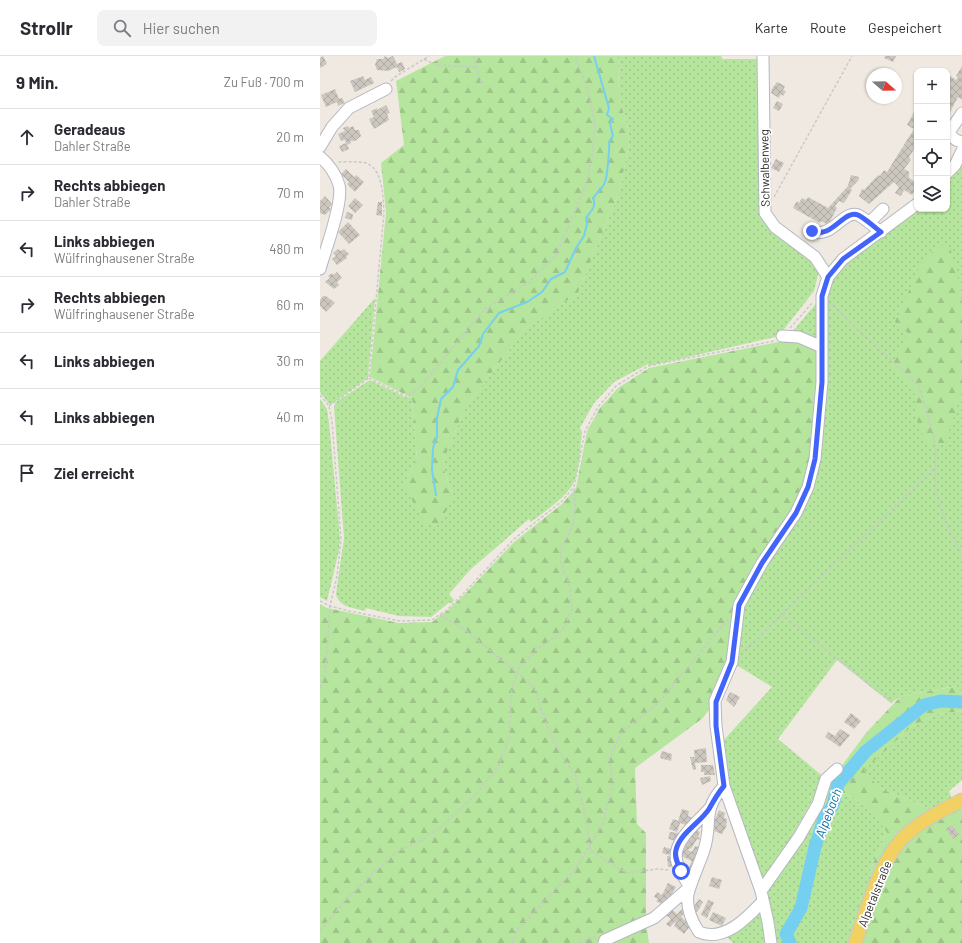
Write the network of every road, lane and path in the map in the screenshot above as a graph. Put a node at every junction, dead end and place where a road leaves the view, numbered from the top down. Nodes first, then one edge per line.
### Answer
1 (429, 56) edge
2 (474, 56) edge
3 (575, 56) edge
4 (764, 56) edge
5 (852, 56) edge
6 (424, 59) junction
7 (476, 67) junction
8 (481, 83) dead end
9 (386, 90) joint
10 (962, 113) edge
11 (962, 142) edge
12 (320, 147) edge
13 (962, 151) edge
14 (324, 160) edge
15 (950, 170) edge
16 (773, 199) dead end
17 (914, 206) edge
18 (883, 209) dead end
19 (869, 223) junction
20 (812, 231) dead end
21 (881, 232) junction
22 (320, 269) edge
23 (828, 277) junction
24 (818, 298) junction
25 (782, 336) junction
26 (822, 347) junction
27 (369, 378) junction
28 (320, 395) edge
29 (329, 406) junction
30 (935, 468) junction
31 (574, 487) junction
32 (962, 555) edge
33 (320, 601) edge
34 (330, 606) junction
35 (782, 614) junction
36 (440, 615) junction
37 (729, 618) dead end
38 (732, 662) junction
39 (517, 672) junction
40 (320, 690) edge
41 (892, 703) dead end
42 (837, 769) dead end
43 (724, 786) junction
44 (962, 800) edge
45 (710, 808) junction
46 (589, 846) junction
47 (681, 871) junction
48 (690, 887) junction
49 (762, 896) junction
50 (962, 914) edge
51 (962, 930) edge
52 (320, 931) edge
53 (604, 941) edge
54 (512, 943) edge
55 (579, 943) edge
56 (771, 943) edge
57 (855, 943) edge

1 - 6 path
2 - 7 path
3 - 27 path
4 - 23 street, Schwalbenweg
5 - 16 path
6 - 7 path
6 - 9 path
7 - 8 path
9 - 12 street
10 - 11 street
13 - 15 street
14 - 22 street
14 - 27 path
17 - 21 street
18 - 19 street
19 - 20 street
19 - 21 street
21 - 23 street
23 - 24 street
24 - 25 path
24 - 26 street
24 - 30 path
25 - 26 street
25 - 31 path
26 - 38 street
27 - 29 path
28 - 29 path
29 - 34 path
30 - 32 path
30 - 35 path
31 - 36 path
31 - 39 path
33 - 34 path
34 - 36 path
34 - 40 path
35 - 38 path
35 - 41 path
36 - 39 path
37 - 46 path
38 - 43 street
39 - 46 path
39 - 52 path
42 - 49 street
43 - 45 street
43 - 49 street
44 - 57 main road, Alpetalstraße
45 - 47 street
45 - 48 street
46 - 47 path
46 - 54 path
47 - 48 street
48 - 49 street
48 - 53 street
49 - 56 street
50 - 51 path
53 - 55 path

